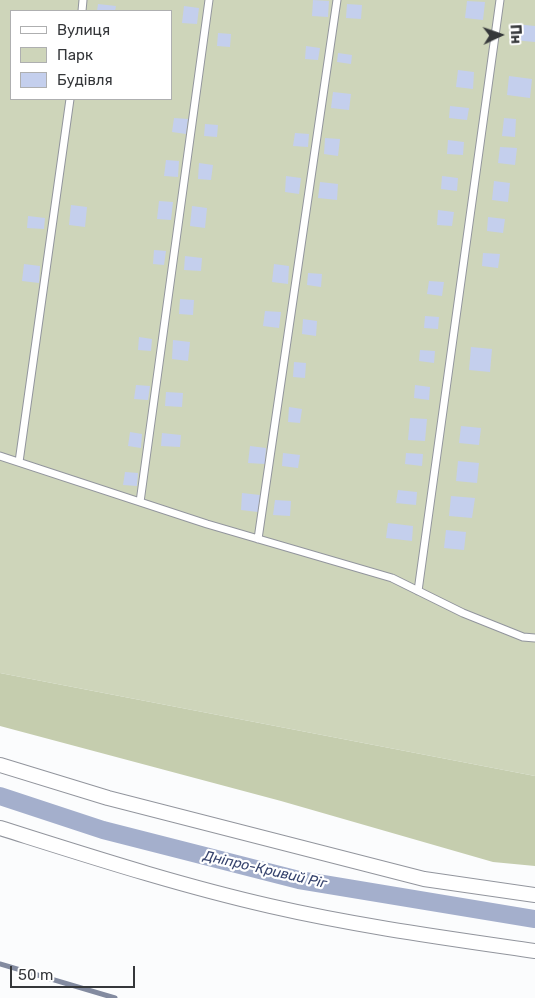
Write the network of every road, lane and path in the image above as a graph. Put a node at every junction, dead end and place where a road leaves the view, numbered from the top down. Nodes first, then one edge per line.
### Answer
1 (209, 0) edge
2 (337, 0) edge
3 (500, 0) edge
4 (70, 100) edge
5 (0, 456) edge
6 (19, 462) junction
7 (140, 502) junction
8 (258, 539) junction
9 (418, 591) junction
10 (535, 638) edge
11 (0, 765) edge
12 (0, 828) edge
13 (535, 895) edge
14 (535, 951) edge

1 - 7 lane
2 - 8 lane
3 - 9 lane
4 - 6 lane
5 - 6 lane
6 - 7 lane
7 - 8 lane
8 - 9 lane
9 - 10 lane
11 - 13 street
12 - 14 street

